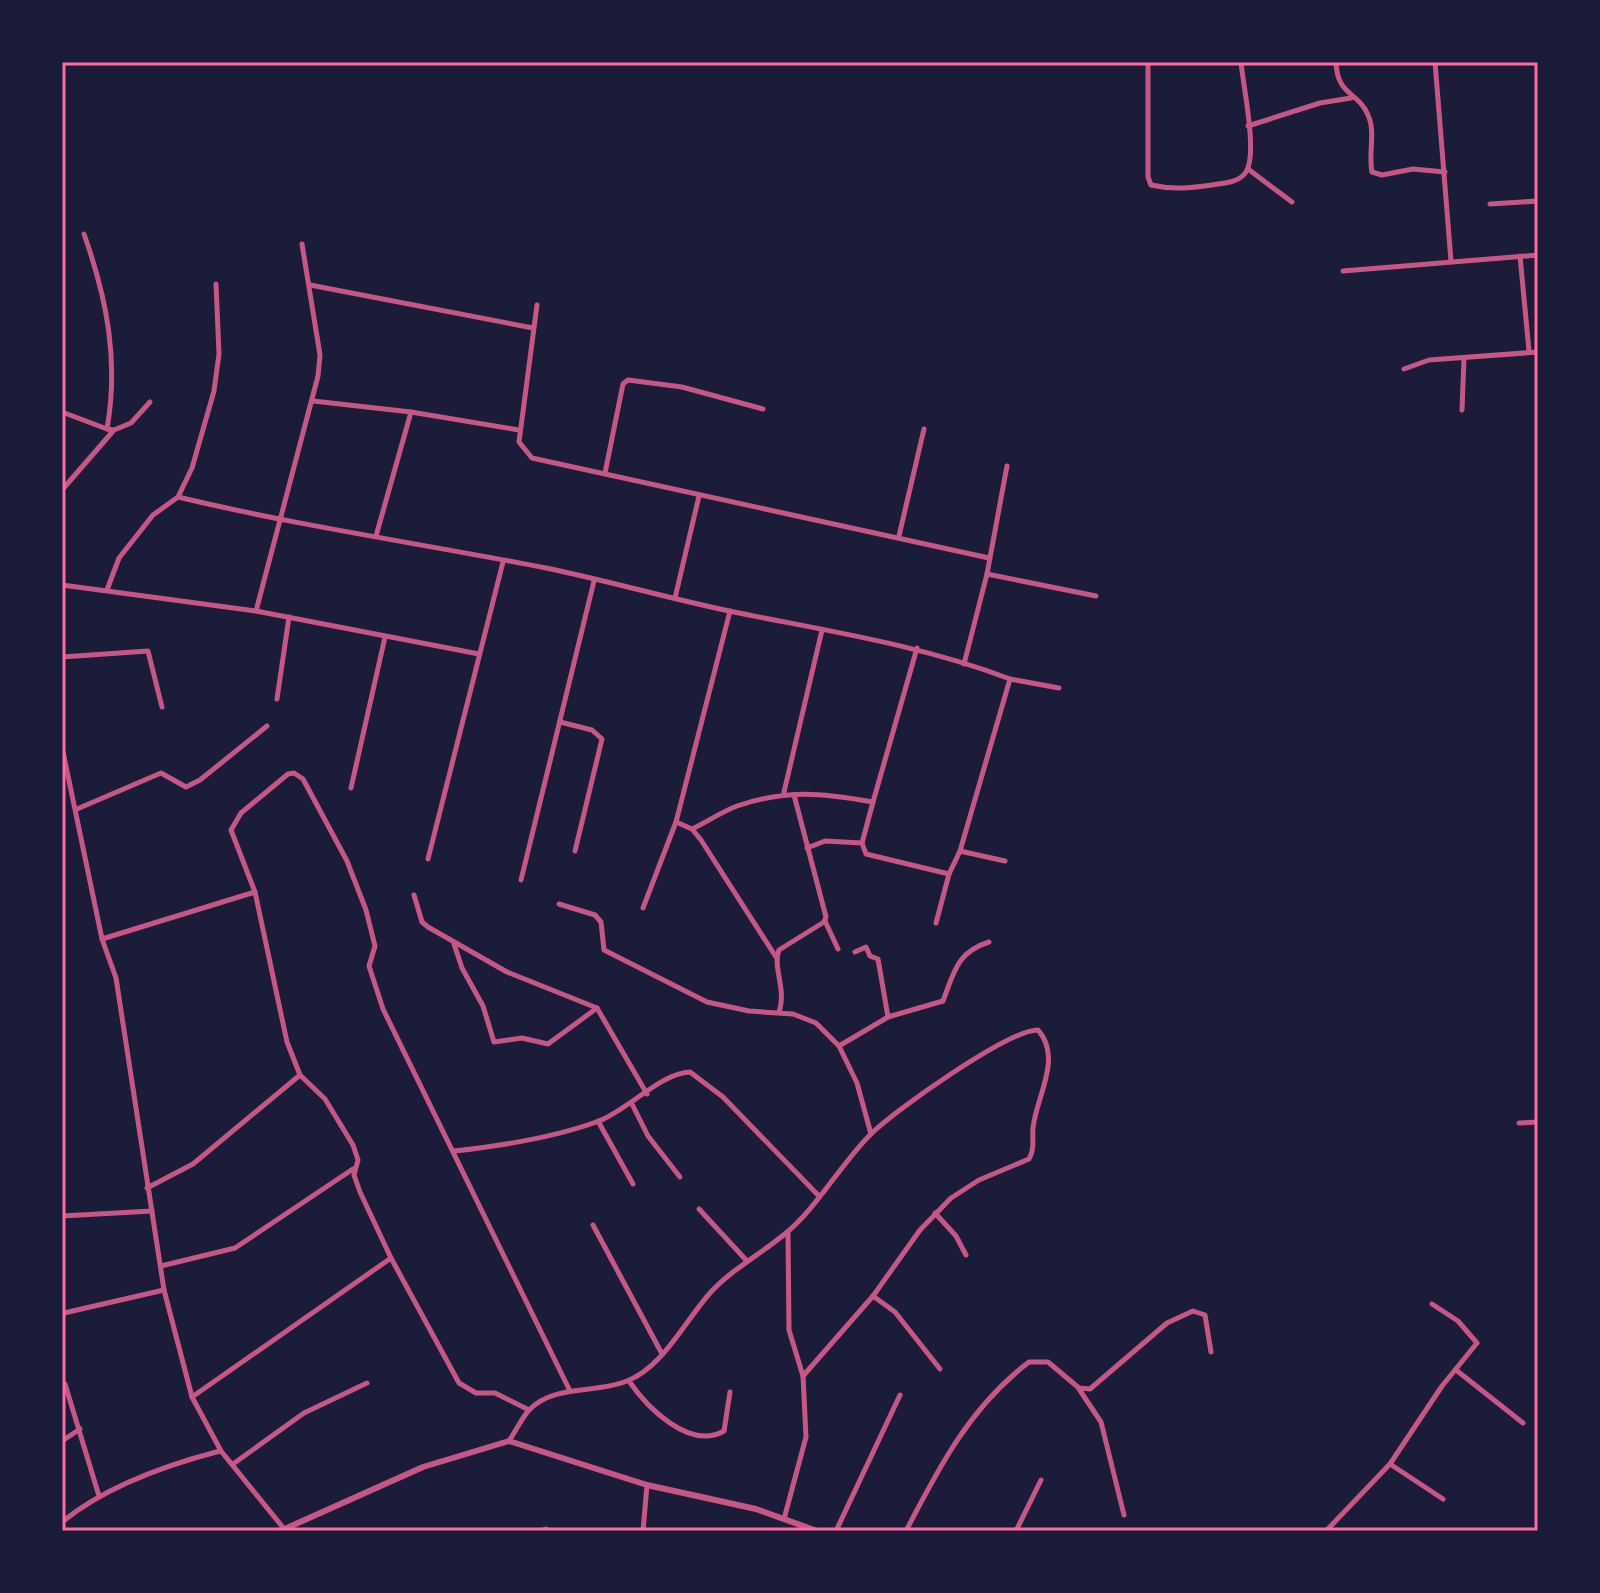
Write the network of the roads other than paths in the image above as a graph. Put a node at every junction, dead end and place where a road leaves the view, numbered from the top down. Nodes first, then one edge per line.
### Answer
1 (1148, 62) edge
2 (1241, 62) edge
3 (1336, 62) edge
4 (1435, 62) edge
5 (1343, 89) junction
6 (1351, 98) junction
7 (1337, 100) junction
8 (1248, 126) junction
9 (1248, 169) junction
10 (1445, 172) junction
11 (1538, 201) edge
12 (1292, 202) dead end
13 (1490, 204) dead end
14 (84, 234) dead end
15 (302, 244) dead end
16 (1538, 255) edge
17 (1520, 256) junction
18 (1451, 261) junction
19 (1343, 271) dead end
20 (216, 284) dead end
21 (310, 285) junction
22 (537, 305) dead end
23 (533, 328) junction
24 (1529, 351) junction
25 (1538, 352) edge
26 (1464, 358) junction
27 (1404, 369) dead end
28 (313, 401) junction
29 (150, 402) dead end
30 (763, 409) dead end
31 (1462, 410) dead end
32 (62, 412) edge
33 (411, 412) junction
34 (924, 429) dead end
35 (110, 430) junction
36 (519, 430) junction
37 (1007, 466) dead end
38 (605, 473) junction
39 (62, 490) edge
40 (699, 496) junction
41 (178, 497) junction
42 (280, 522) junction
43 (376, 536) junction
44 (899, 536) junction
45 (989, 558) junction
46 (503, 562) junction
47 (987, 574) junction
48 (594, 581) junction
49 (62, 585) edge
50 (107, 590) junction
51 (1096, 596) dead end
52 (675, 598) junction
53 (256, 611) junction
54 (730, 611) junction
55 (289, 617) junction
56 (822, 630) junction
57 (385, 637) junction
58 (917, 648) junction
59 (479, 654) junction
60 (62, 657) edge
61 (964, 664) junction
62 (1010, 679) junction
63 (1059, 688) dead end
64 (277, 699) dead end
65 (162, 707) dead end
66 (560, 722) junction
67 (267, 726) dead end
68 (62, 747) edge
69 (351, 788) dead end
70 (784, 792) junction
71 (794, 795) junction
72 (873, 802) junction
73 (77, 809) junction
74 (676, 822) junction
75 (692, 829) junction
76 (862, 843) junction
77 (807, 848) junction
78 (575, 851) dead end
79 (960, 851) junction
80 (428, 859) dead end
81 (1005, 861) dead end
82 (949, 874) junction
83 (521, 880) dead end
84 (255, 892) junction
85 (414, 895) dead end
86 (559, 904) dead end
87 (643, 908) dead end
88 (825, 920) junction
89 (936, 923) dead end
90 (102, 939) junction
91 (989, 942) dead end
92 (454, 943) junction
93 (838, 949) dead end
94 (855, 952) dead end
95 (776, 957) junction
96 (597, 1008) junction
97 (779, 1012) junction
98 (888, 1017) junction
99 (839, 1046) junction
100 (300, 1075) junction
101 (647, 1094) junction
102 (632, 1104) junction
103 (598, 1121) junction
104 (1538, 1122) edge
105 (1519, 1123) dead end
106 (871, 1134) junction
107 (454, 1151) junction
108 (354, 1168) junction
109 (680, 1177) dead end
110 (633, 1184) dead end
111 (147, 1188) junction
112 (818, 1195) junction
113 (699, 1209) dead end
114 (152, 1211) junction
115 (935, 1213) junction
116 (62, 1216) edge
117 (593, 1225) dead end
118 (788, 1232) junction
119 (966, 1255) dead end
120 (391, 1258) junction
121 (747, 1261) junction
122 (161, 1266) junction
123 (164, 1290) junction
124 (873, 1296) junction
125 (1432, 1304) dead end
126 (64, 1313) edge
127 (661, 1352) junction
128 (1211, 1352) dead end
129 (940, 1369) dead end
130 (1456, 1370) junction
131 (803, 1376) junction
132 (629, 1381) junction
133 (367, 1383) dead end
134 (65, 1384) dead end
135 (1079, 1388) junction
136 (570, 1391) junction
137 (730, 1392) dead end
138 (900, 1395) dead end
139 (192, 1397) junction
140 (529, 1410) junction
141 (1523, 1423) dead end
142 (80, 1429) junction
143 (62, 1441) edge
144 (509, 1441) junction
145 (221, 1451) junction
146 (233, 1464) junction
147 (1390, 1464) junction
148 (1041, 1480) dead end
149 (647, 1485) junction
150 (99, 1496) junction
151 (1443, 1499) dead end
152 (1124, 1515) dead end
153 (784, 1519) junction
154 (62, 1522) edge
155 (284, 1531) edge
156 (643, 1531) edge
157 (817, 1531) edge
158 (836, 1531) edge
159 (906, 1531) edge
160 (1016, 1531) edge
161 (1326, 1531) edge

1 - 9 street
2 - 8 street
3 - 5 street
4 - 10 street
5 - 6 street
5 - 7 street
6 - 7 street
6 - 10 street
7 - 8 street
8 - 9 street
9 - 12 street
10 - 18 street
11 - 13 street
14 - 35 street
15 - 21 street
16 - 17 street
17 - 18 street
17 - 24 street
18 - 19 street
20 - 41 street
21 - 23 street
21 - 28 street
22 - 23 street
23 - 36 street
24 - 25 street
24 - 26 street
26 - 27 street
26 - 31 street
28 - 33 street
28 - 42 street
29 - 35 street
30 - 38 street
32 - 35 street
33 - 36 street
33 - 43 street
34 - 44 street
35 - 39 street
36 - 38 street
37 - 45 street
38 - 40 street
40 - 44 street
40 - 52 street
41 - 42 street
41 - 50 street
42 - 43 street
42 - 53 street
43 - 46 street
44 - 45 street
45 - 47 street
46 - 48 street
46 - 59 street
47 - 51 street
47 - 61 street
48 - 52 street
48 - 66 street
49 - 50 street
50 - 53 street
52 - 54 street
53 - 55 street
54 - 56 street
54 - 74 street
55 - 57 street
55 - 64 street
56 - 58 street
56 - 70 street
57 - 59 street
57 - 69 street
58 - 61 street
58 - 72 street
59 - 80 street
60 - 65 street
61 - 62 street
62 - 63 street
62 - 79 street
66 - 78 street
66 - 83 street
67 - 73 street
68 - 73 street
70 - 71 street
70 - 75 street
71 - 72 street
71 - 77 street
72 - 76 street
73 - 90 street
74 - 75 street
74 - 87 street
75 - 95 street
76 - 77 street
76 - 82 street
77 - 88 street
79 - 81 street
79 - 82 street
82 - 89 street
84 - 90 street
84 - 100 street
84 - 107 street
85 - 92 street
86 - 97 street
88 - 93 street
88 - 95 street
90 - 111 street
91 - 98 street
92 - 96 street
92 - 96 street
94 - 98 street
95 - 97 street
96 - 101 street
97 - 99 street
98 - 99 street
99 - 106 street
100 - 108 street
100 - 111 street
101 - 102 street
101 - 112 street
102 - 103 street
102 - 109 street
103 - 107 street
103 - 110 street
104 - 105 street
106 - 112 street
106 - 115 street
107 - 136 street
108 - 120 street
108 - 122 street
111 - 114 street
112 - 118 street
113 - 121 street
114 - 116 street
114 - 122 street
115 - 119 street
115 - 124 street
117 - 127 street
118 - 121 street
118 - 131 street
120 - 139 street
120 - 140 street
121 - 127 street
122 - 123 street
123 - 126 street
123 - 139 street
124 - 129 street
124 - 131 street
125 - 130 street
127 - 132 street
128 - 135 street
130 - 141 street
130 - 147 street
131 - 153 street
132 - 136 street
132 - 137 street
133 - 146 street
134 - 142 street
135 - 152 street
135 - 159 street
136 - 140 street
138 - 158 street
139 - 145 street
140 - 144 street
142 - 143 street
142 - 150 street
144 - 149 street
144 - 155 street
145 - 146 street
145 - 150 street
146 - 155 street
147 - 151 street
147 - 161 street
148 - 160 street
149 - 153 street
149 - 156 street
150 - 154 street
153 - 157 street

